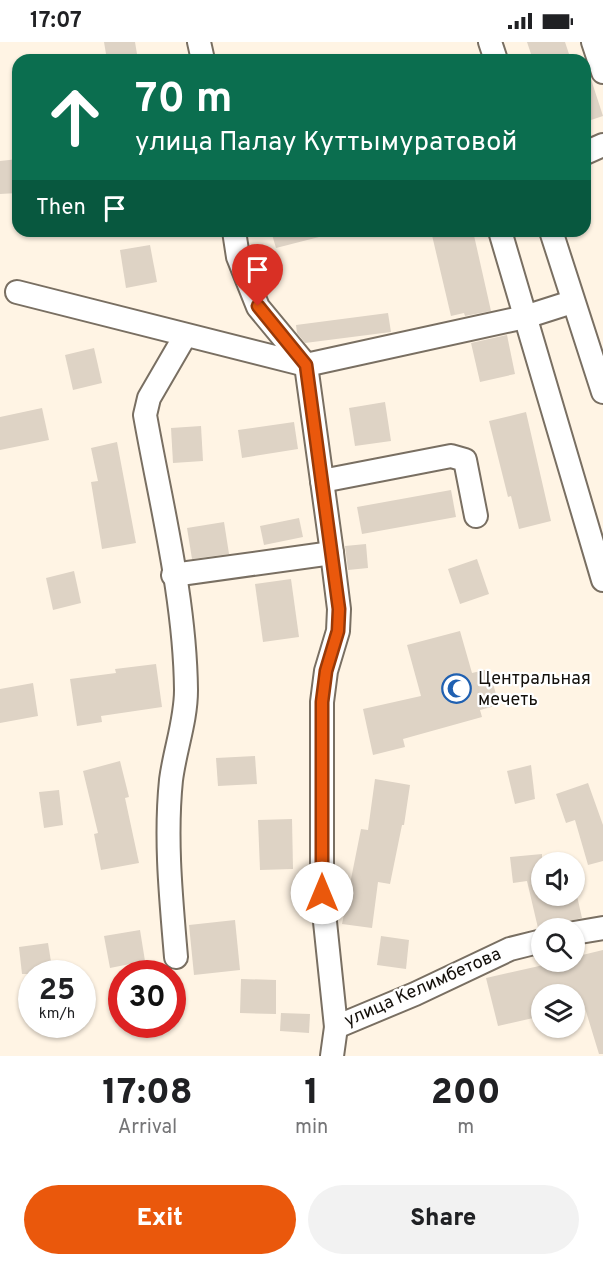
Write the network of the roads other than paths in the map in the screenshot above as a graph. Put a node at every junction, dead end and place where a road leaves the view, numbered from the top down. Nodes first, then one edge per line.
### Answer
1 (593, 42) edge
2 (603, 72) edge
3 (235, 237) edge
4 (502, 237) edge
5 (553, 237) edge
6 (16, 292) dead end
7 (572, 302) junction
8 (525, 317) junction
9 (185, 336) junction
10 (306, 365) junction
11 (603, 392) edge
12 (322, 481) junction
13 (476, 516) dead end
14 (332, 553) junction
15 (173, 575) junction
16 (597, 579) edge
17 (603, 928) edge
18 (585, 931) edge
19 (531, 944) edge
20 (176, 957) dead end
21 (336, 1027) junction
22 (332, 1056) edge

1 - 2 street
3 - 10 street
4 - 8 street
5 - 7 street
6 - 9 street
7 - 8 street
7 - 11 street
8 - 10 street
8 - 16 street
9 - 10 street
9 - 15 street
10 - 12 street, улица Келимбетова
12 - 13 street
12 - 14 street, улица Келимбетова
14 - 15 street
14 - 21 street, улица Келимбетова
15 - 20 street
17 - 18 street
19 - 21 street, улица Келимбетова
21 - 22 street

